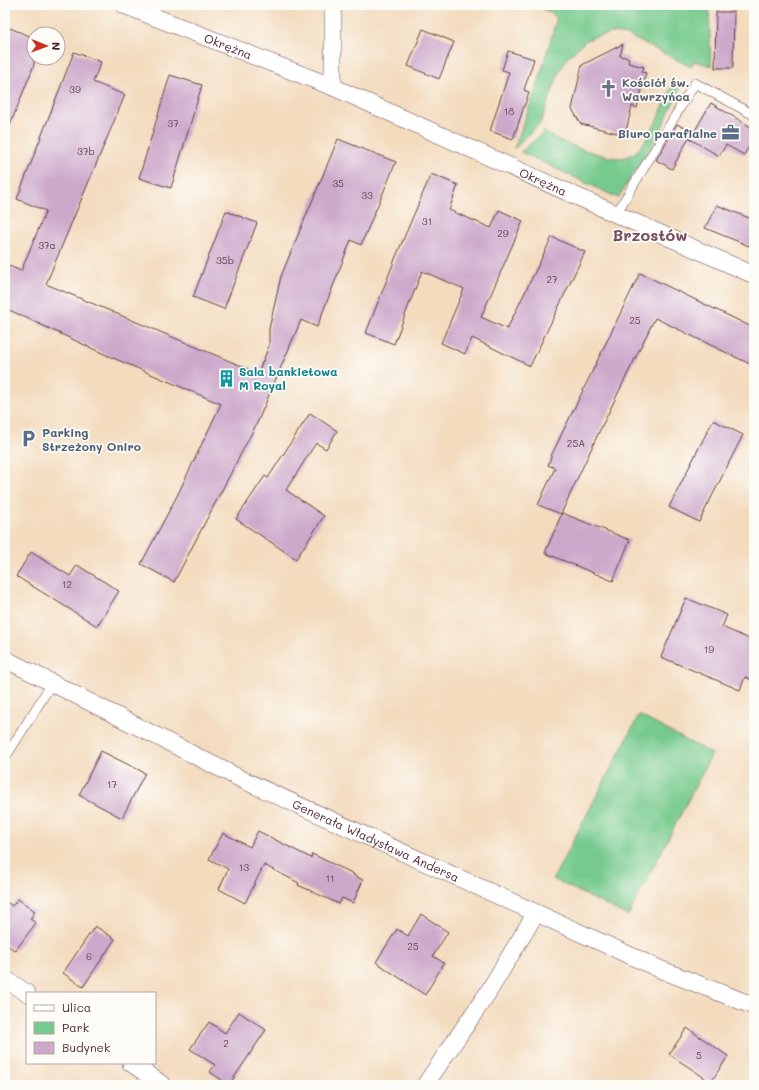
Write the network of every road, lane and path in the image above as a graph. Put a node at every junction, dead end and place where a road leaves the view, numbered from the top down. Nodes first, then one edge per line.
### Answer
1 (124, 5) edge
2 (333, 5) edge
3 (333, 87) junction
4 (754, 115) edge
5 (616, 214) junction
6 (754, 275) edge
7 (5, 659) edge
8 (52, 683) junction
9 (5, 758) edge
10 (536, 913) junction
11 (5, 978) edge
12 (26, 992) edge
13 (754, 1006) edge
14 (132, 1064) edge
15 (163, 1085) edge
16 (425, 1085) edge

1 - 3 street, Okrężna
2 - 3 street
3 - 5 street, Okrężna
4 - 5 lane
5 - 6 street, Okrężna
7 - 8 street, Generała Władysława Andersa
8 - 9 lane
8 - 10 street, Generała Władysława Andersa
10 - 13 street, Generała Władysława Andersa
10 - 16 street
11 - 12 street
14 - 15 street

